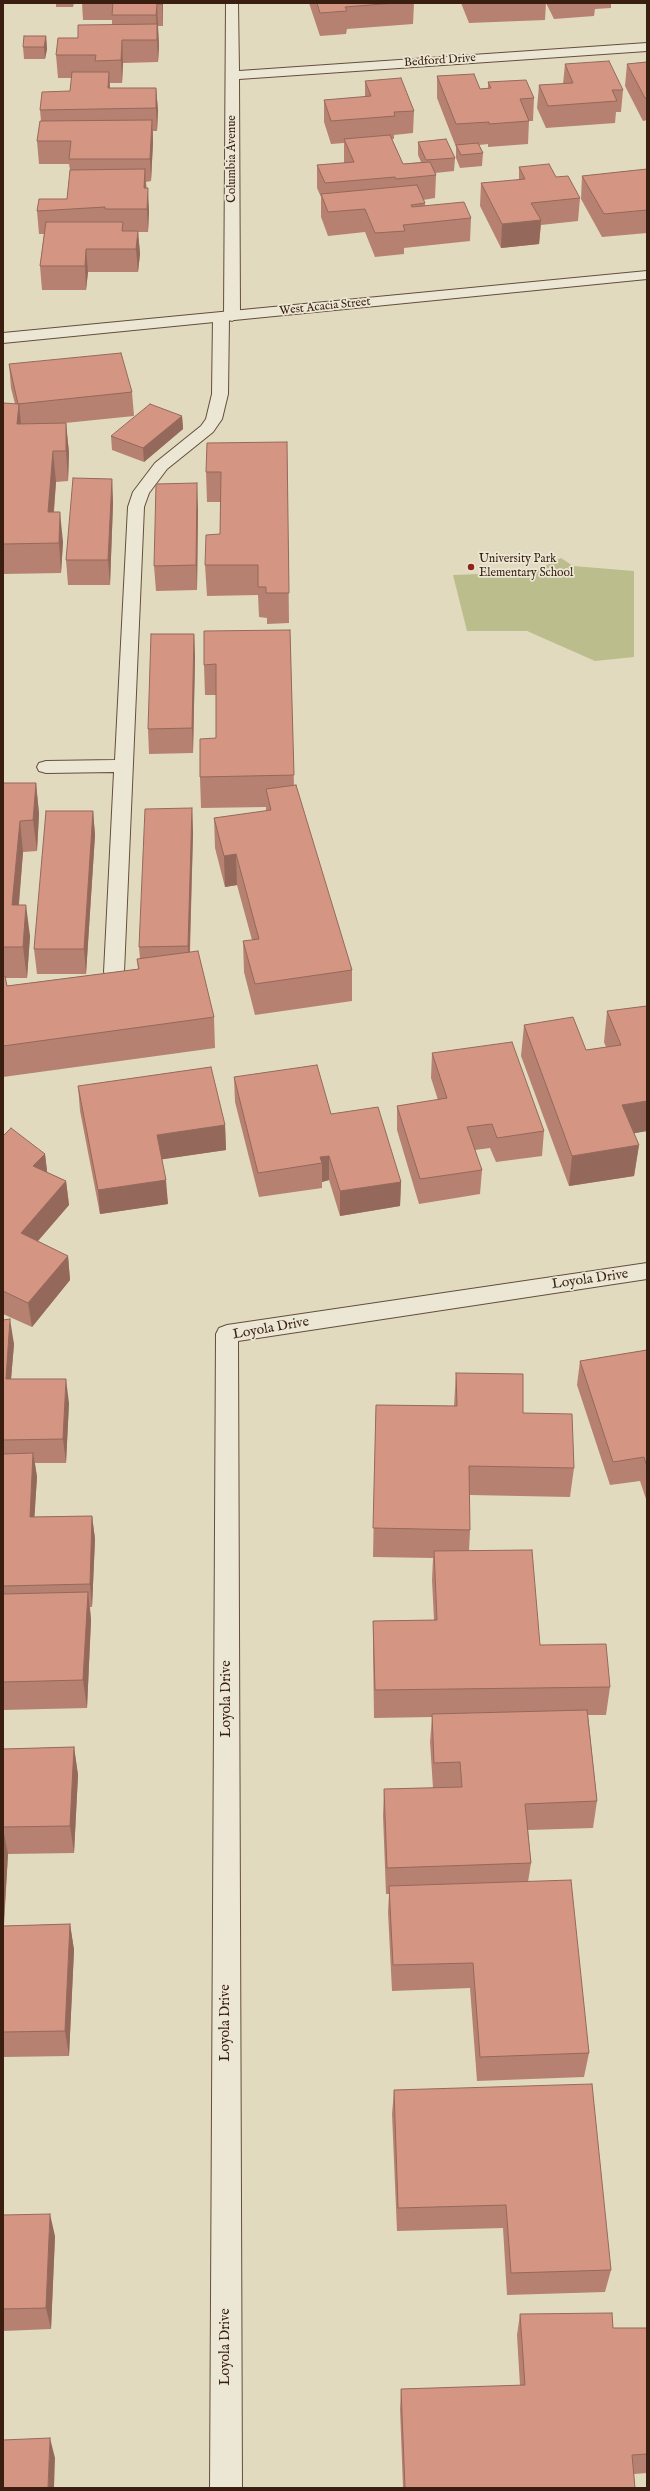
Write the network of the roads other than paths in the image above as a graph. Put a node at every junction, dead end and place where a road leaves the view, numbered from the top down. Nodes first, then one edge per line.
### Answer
1 (232, 3) edge
2 (647, 47) edge
3 (232, 75) junction
4 (647, 275) edge
5 (226, 317) junction
6 (3, 338) edge
7 (46, 766) dead end
8 (124, 766) junction
9 (114, 972) edge
10 (647, 1271) edge
11 (226, 2488) edge

1 - 3 street, Columbia Avenue
2 - 3 street, Bedford Drive
3 - 5 street, Columbia Avenue
4 - 5 street, West Acacia Street
5 - 6 street, West Acacia Street
5 - 8 street, Columbia Avenue
7 - 8 street
8 - 9 street, Columbia Avenue
10 - 11 street, Loyola Drive

